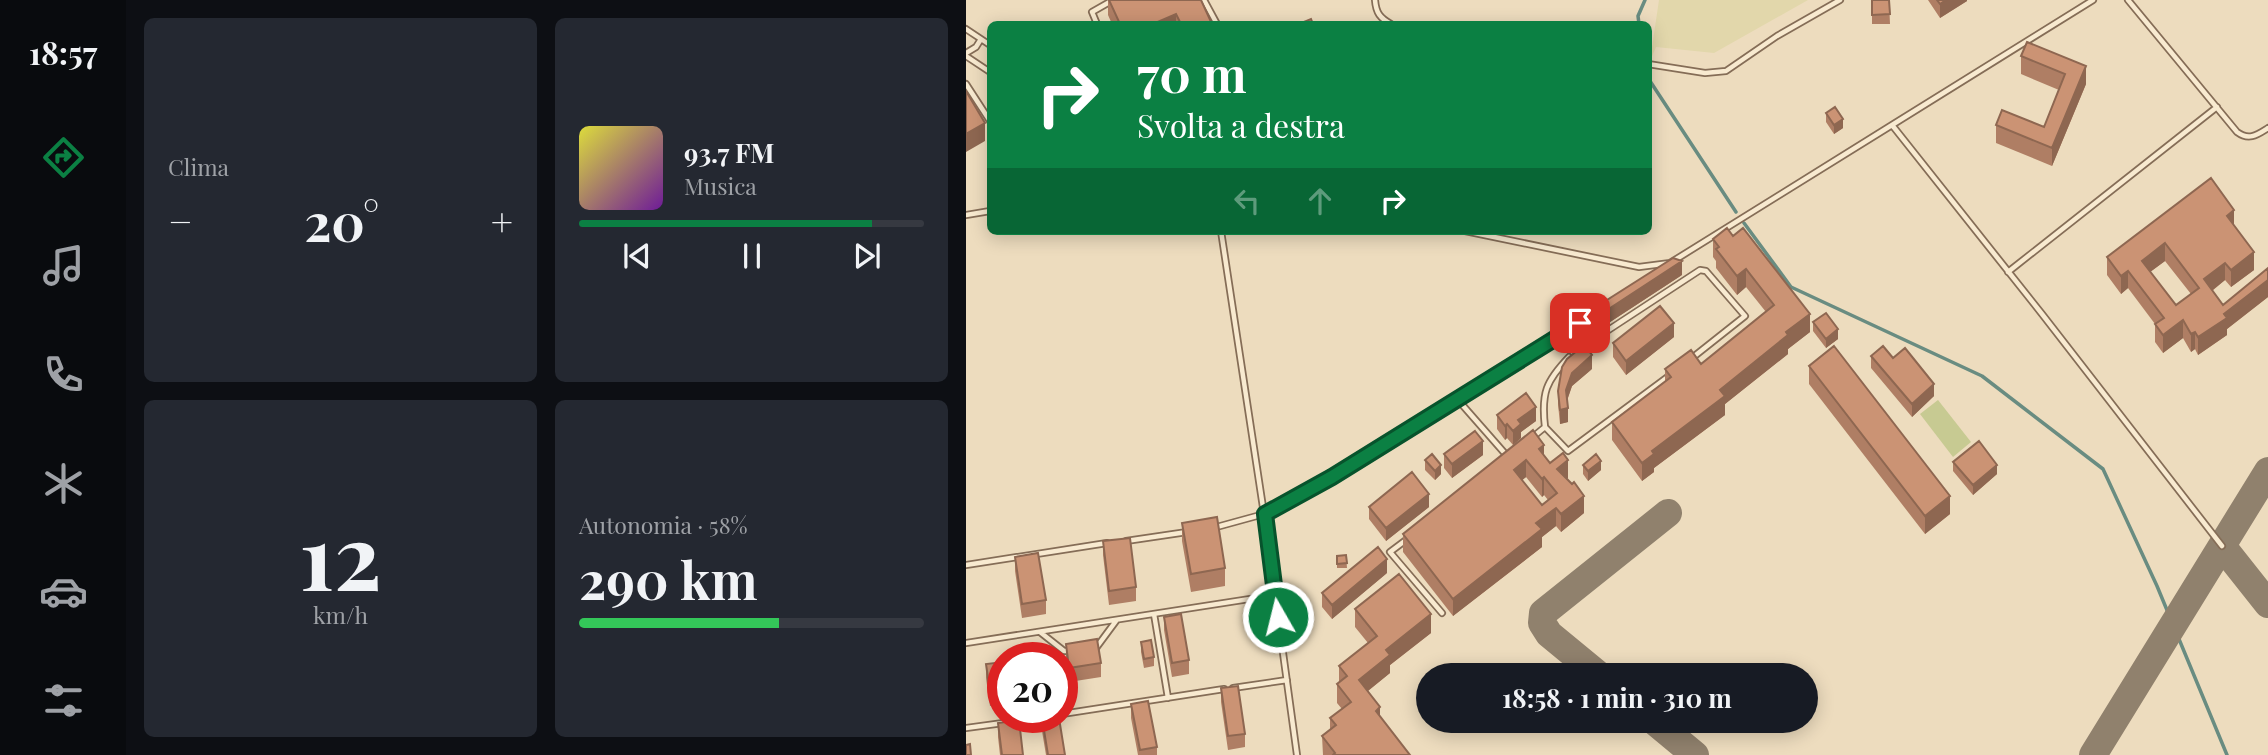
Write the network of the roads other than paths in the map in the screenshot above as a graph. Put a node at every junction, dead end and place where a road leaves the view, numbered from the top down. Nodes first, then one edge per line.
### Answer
1 (1113, 0) edge
2 (1203, 0) edge
3 (1375, 0) edge
4 (1840, 0) edge
5 (2093, 0) edge
6 (2128, 0) edge
7 (1096, 21) edge
8 (1215, 21) edge
9 (1384, 21) edge
10 (966, 29) edge
11 (981, 39) junction
12 (987, 43) edge
13 (966, 55) edge
14 (1652, 64) edge
15 (987, 70) edge
16 (966, 84) edge
17 (2217, 107) junction
18 (987, 116) edge
19 (1892, 125) junction
20 (2268, 128) edge
21 (987, 212) edge
22 (966, 215) edge
23 (1221, 235) edge
24 (1484, 235) edge
25 (1670, 264) junction
26 (1659, 271) edge
27 (2008, 271) junction
28 (1603, 308) edge
29 (1573, 327) junction
30 (1586, 345) junction
31 (1685, 364) edge
32 (1674, 372) edge
33 (1458, 400) junction
34 (1545, 427) junction
35 (1527, 442) edge
36 (1518, 449) edge
37 (1508, 457) junction
38 (1499, 464) edge
39 (1265, 514) junction
40 (1211, 528) edge
41 (1198, 530) edge
42 (1411, 536) edge
43 (2222, 546) dead end
44 (966, 565) edge
45 (1275, 595) junction
46 (1442, 613) dead end
47 (1154, 614) junction
48 (1116, 620) junction
49 (1039, 632) junction
50 (1052, 642) edge
51 (966, 643) edge
52 (1086, 649) edge
53 (1287, 680) junction
54 (1168, 698) junction
55 (1078, 712) edge
56 (987, 725) edge
57 (966, 728) edge
58 (1297, 755) edge

1 - 7 lane
2 - 8 lane
3 - 9 lane
4 - 14 lane
5 - 19 lane
6 - 17 lane
10 - 11 lane
11 - 12 lane
11 - 13 lane
13 - 15 lane
16 - 18 lane
17 - 20 lane
17 - 27 lane
19 - 25 lane
19 - 27 lane
21 - 22 lane
23 - 39 lane
24 - 25 lane
25 - 26 lane
27 - 43 lane
28 - 29 lane
29 - 30 lane
29 - 33 lane
30 - 31 lane
30 - 34 lane
32 - 34 lane
33 - 37 lane
33 - 39 lane
34 - 35 lane
36 - 37 lane
37 - 38 lane
39 - 40 lane
39 - 45 lane
41 - 44 lane
42 - 46 lane
45 - 47 lane
45 - 53 lane
47 - 48 lane
47 - 54 lane
48 - 49 lane
48 - 52 lane
49 - 50 lane
49 - 51 lane
53 - 54 lane
53 - 58 lane
54 - 55 lane
56 - 57 lane

